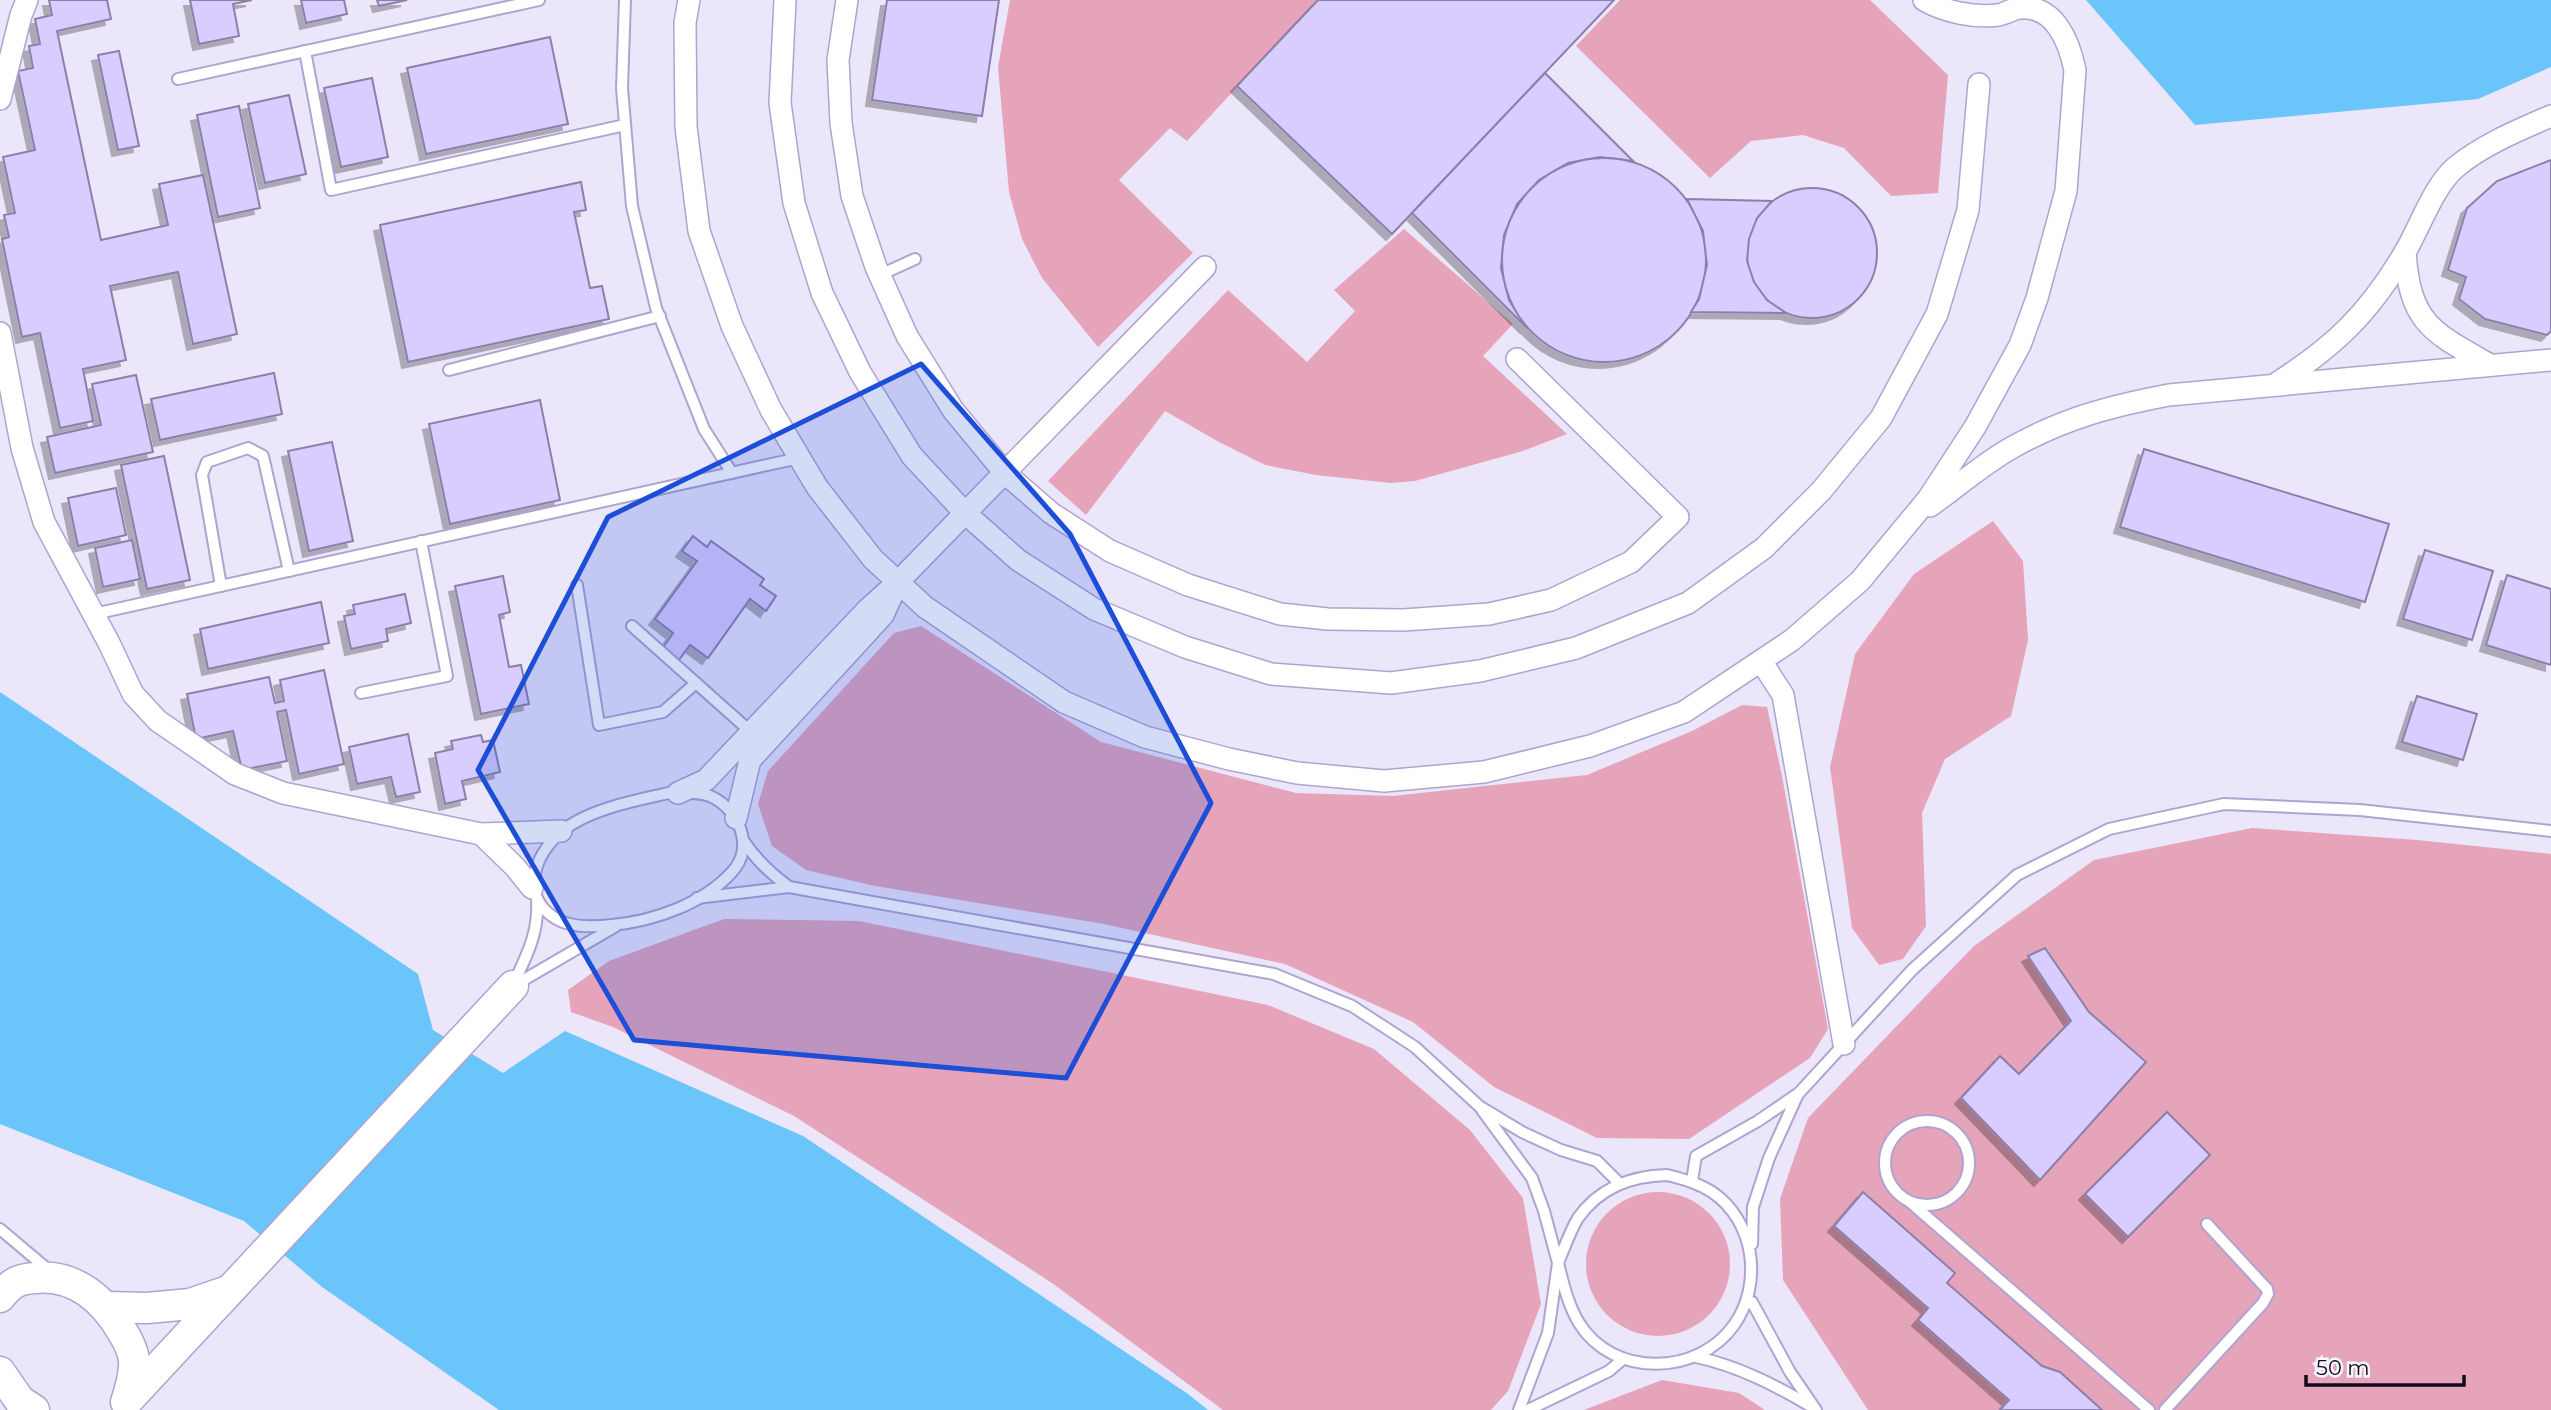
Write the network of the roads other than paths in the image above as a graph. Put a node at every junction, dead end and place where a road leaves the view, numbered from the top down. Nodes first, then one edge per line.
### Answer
1 (27, 0) edge
2 (540, 0) edge
3 (625, 0) edge
4 (689, 0) edge
5 (785, 0) edge
6 (847, 0) edge
7 (1924, 0) edge
8 (304, 51) junction
9 (178, 79) dead end
10 (1979, 84) dead end
11 (0, 99) edge
12 (2551, 116) edge
13 (625, 125) junction
14 (2405, 252) junction
15 (915, 259) dead end
16 (1205, 267) dead end
17 (880, 275) junction
18 (660, 316) junction
19 (0, 333) edge
20 (1517, 359) dead end
21 (2551, 360) edge
22 (2490, 365) junction
23 (449, 370) dead end
24 (2272, 386) junction
25 (799, 458) junction
26 (732, 473) junction
27 (1005, 473) junction
28 (965, 513) junction
29 (1911, 520) junction
30 (421, 541) junction
31 (289, 571) junction
32 (898, 582) junction
33 (577, 585) dead end
34 (221, 586) junction
35 (94, 614) junction
36 (632, 626) dead end
37 (1761, 661) junction
38 (696, 683) junction
39 (361, 693) dead end
40 (751, 732) junction
41 (678, 793) junction
42 (736, 818) junction
43 (561, 831) junction
44 (2551, 831) edge
45 (481, 834) junction
46 (742, 839) junction
47 (789, 887) junction
48 (534, 891) junction
49 (696, 898) junction
50 (619, 925) junction
51 (513, 986) junction
52 (1844, 1044) junction
53 (1799, 1093) junction
54 (1479, 1106) junction
55 (1692, 1181) junction
56 (1619, 1183) junction
57 (1910, 1202) junction
58 (2207, 1224) dead end
59 (0, 1229) edge
60 (1751, 1257) junction
61 (1558, 1263) junction
62 (58, 1278) junction
63 (228, 1291) junction
64 (0, 1297) edge
65 (1746, 1304) junction
66 (106, 1307) junction
67 (1696, 1357) junction
68 (1623, 1359) junction
69 (0, 1372) edge
70 (123, 1406) edge
71 (1815, 1409) edge
72 (34, 1410) edge
73 (1519, 1410) edge
74 (1528, 1410) edge
75 (2149, 1410) edge
76 (2165, 1410) edge

1 - 11 street
2 - 8 lane
3 - 13 lane
4 - 25 street
5 - 28 street
6 - 17 street
7 - 29 street
8 - 9 lane
8 - 13 lane
10 - 28 street
12 - 14 street
13 - 18 lane
14 - 22 street
14 - 24 street
15 - 17 lane
16 - 27 street
17 - 27 street
18 - 23 lane
18 - 26 lane
19 - 35 street
20 - 27 street
21 - 22 street
22 - 24 street
24 - 29 street
25 - 26 lane
25 - 32 street
26 - 30 lane
27 - 28 street
28 - 32 street
29 - 37 street
30 - 31 lane
30 - 39 lane
31 - 34 lane
31 - 34 lane
32 - 37 street
32 - 40 street
32 - 42 street
33 - 38 lane
34 - 35 lane
35 - 45 street
36 - 38 lane
37 - 52 street
38 - 40 lane
40 - 41 street
41 - 42 lane
41 - 43 lane
42 - 46 lane
43 - 45 street
43 - 48 lane
44 - 52 lane
45 - 48 street
46 - 47 lane
46 - 49 lane
47 - 49 lane
47 - 54 lane
48 - 50 lane
48 - 51 lane
49 - 50 lane
50 - 51 lane
51 - 63 street
52 - 53 lane
53 - 55 lane
53 - 60 lane
54 - 56 lane
54 - 61 lane
55 - 56 lane
55 - 60 lane
56 - 61 lane
57 - 57 lane
57 - 75 lane
58 - 76 lane
59 - 62 lane
60 - 65 lane
61 - 68 lane
61 - 73 lane
62 - 64 street
62 - 66 street
63 - 66 street
63 - 70 street
65 - 67 lane
65 - 71 lane
66 - 70 street
67 - 68 lane
67 - 71 lane
68 - 74 lane
69 - 72 street

